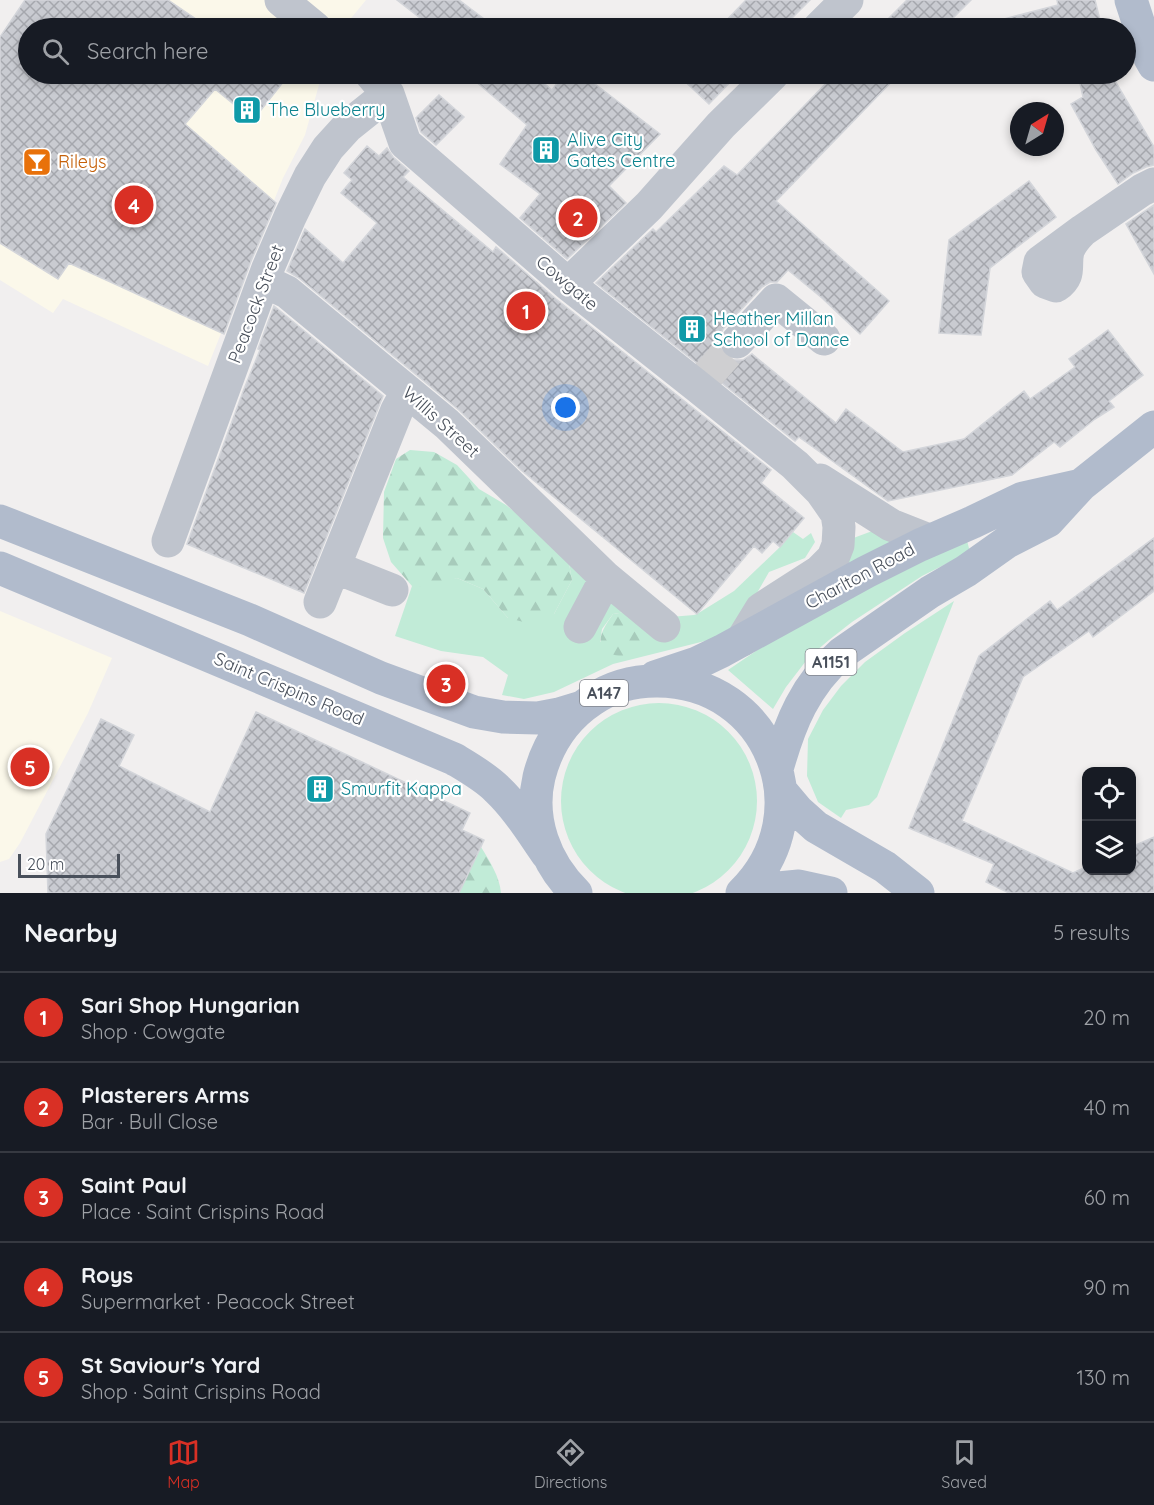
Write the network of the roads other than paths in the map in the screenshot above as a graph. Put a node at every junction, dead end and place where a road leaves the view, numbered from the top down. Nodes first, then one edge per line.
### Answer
1 (281, 0) edge
2 (848, 0) edge
3 (1131, 0) edge
4 (303, 18) edge
5 (829, 18) edge
6 (1154, 65) edge
7 (380, 84) edge
8 (763, 84) edge
9 (1154, 184) edge
10 (1082, 231) dead end
11 (264, 281) junction
12 (568, 284) junction
13 (824, 339) dead end
14 (737, 342) tunnel mouth
15 (407, 392) junction
16 (1154, 427) edge
17 (795, 465) junction
18 (1081, 485) junction
19 (3, 523) edge
20 (929, 540) junction
21 (168, 541) dead end
22 (334, 567) junction
23 (0, 568) edge
24 (606, 578) junction
25 (392, 590) dead end
26 (320, 602) dead end
27 (664, 626) dead end
28 (580, 627) dead end
29 (742, 640) junction
30 (645, 681) junction
31 (582, 707) junction
32 (779, 780) junction
33 (547, 854) junction
34 (576, 893) edge
35 (742, 893) edge
36 (754, 893) edge
37 (831, 893) edge
38 (918, 893) edge

1 - 4 street
2 - 5 street
3 - 6 main road
7 - 11 street, Peacock Street
7 - 12 street, Cowgate
8 - 12 street
9 - 10 street
11 - 15 street, Willis Street
11 - 21 street, Peacock Street
12 - 17 street, Cowgate
13 - 14 street
15 - 22 street
15 - 24 street, Willis Street
16 - 18 main road, Charlton Road / A1151
17 - 20 street, Cowgate
17 - 29 street, Cowgate
18 - 20 main road, Charlton Road / A1151
18 - 32 main road, Charlton Road / A1151
19 - 31 main road, A147
20 - 29 main road, Charlton Road / A1151
22 - 25 street
22 - 26 street
23 - 33 main road, Saint Crispins Road / A147
24 - 27 street, Willis Street
24 - 28 street
29 - 30 main road, Charlton Road / A1151
30 - 31 main road, A147
30 - 32 main road, A147
31 - 33 main road, A147
32 - 35 main road, A147
32 - 38 main road, A147
33 - 34 main road, A147
36 - 37 main road

